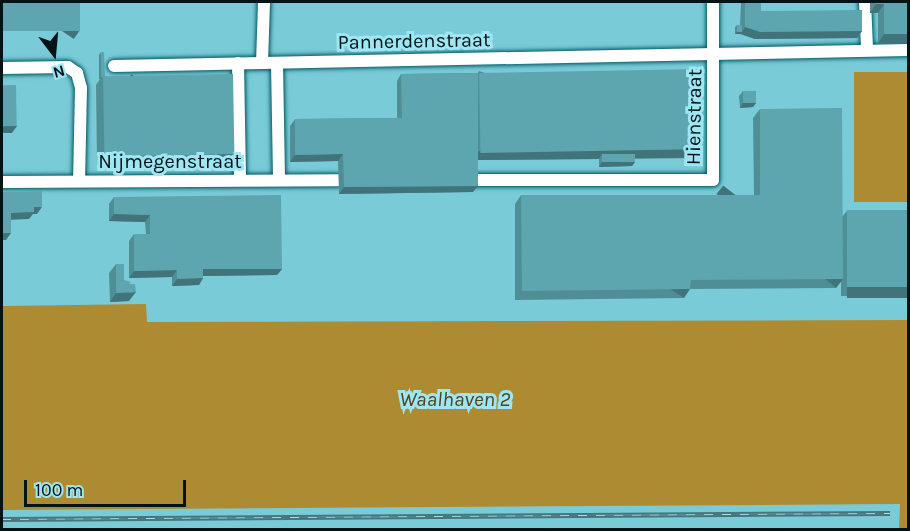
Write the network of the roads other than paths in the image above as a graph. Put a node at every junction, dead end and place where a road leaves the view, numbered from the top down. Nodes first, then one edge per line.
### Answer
1 (264, 2) edge
2 (713, 2) edge
3 (865, 2) edge
4 (867, 48) junction
5 (909, 50) edge
6 (715, 54) junction
7 (238, 63) junction
8 (262, 63) junction
9 (277, 63) junction
10 (114, 66) dead end
11 (2, 68) edge
12 (240, 180) junction
13 (279, 180) junction
14 (338, 180) dead end
15 (473, 180) edge
16 (79, 181) junction
17 (2, 182) edge

1 - 8 street
2 - 6 street, Hienstraat
3 - 4 street
4 - 5 street, Pannerdenstraat
4 - 6 street, Pannerdenstraat
6 - 9 street, Pannerdenstraat
6 - 15 street, Hienstraat
7 - 8 street, Pannerdenstraat
7 - 10 street, Pannerdenstraat
7 - 12 street
8 - 9 street, Pannerdenstraat
9 - 13 street
11 - 16 street
12 - 13 street, Nijmegenstraat
12 - 16 street, Nijmegenstraat
13 - 14 street, Nijmegenstraat
16 - 17 street, Nijmegenstraat

